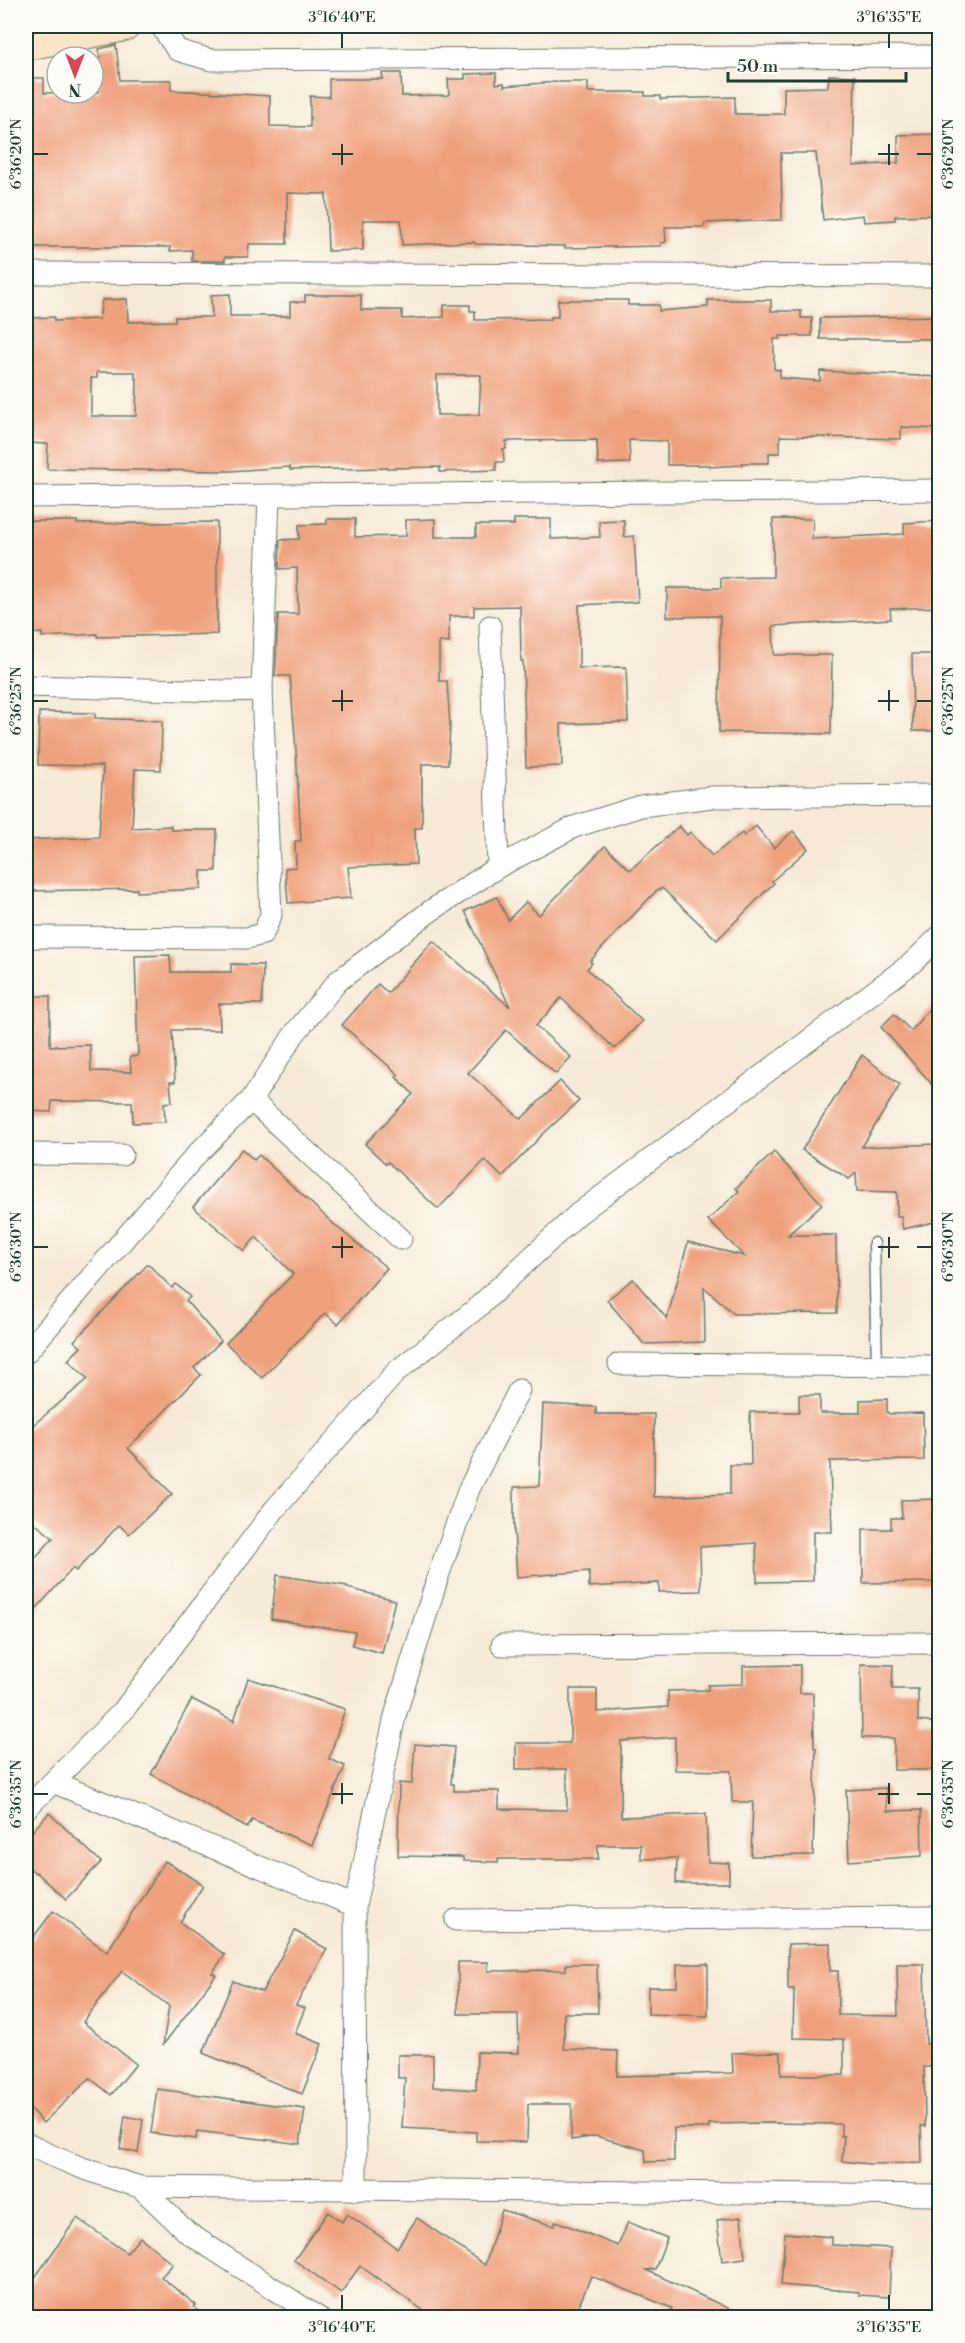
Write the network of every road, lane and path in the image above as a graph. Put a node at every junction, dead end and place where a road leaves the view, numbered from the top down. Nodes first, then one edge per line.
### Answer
1 (125, 26) edge
2 (161, 26) edge
3 (26, 45) edge
4 (939, 56) edge
5 (26, 273) edge
6 (939, 276) edge
7 (939, 490) edge
8 (269, 496) junction
9 (26, 497) edge
10 (489, 626) dead end
11 (26, 686) edge
12 (262, 690) junction
13 (939, 795) edge
14 (498, 867) junction
15 (939, 936) edge
16 (26, 938) edge
17 (251, 1100) junction
18 (26, 1154) edge
19 (122, 1155) dead end
20 (400, 1239) dead end
21 (874, 1243) dead end
22 (26, 1353) edge
23 (619, 1364) dead end
24 (939, 1366) edge
25 (877, 1367) junction
26 (519, 1390) dead end
27 (939, 1643) edge
28 (502, 1645) dead end
29 (53, 1782) junction
30 (26, 1809) edge
31 (355, 1906) junction
32 (939, 1917) edge
33 (456, 1920) dead end
34 (26, 2143) edge
35 (140, 2187) junction
36 (356, 2190) junction
37 (939, 2195) edge
38 (319, 2318) edge

1 - 3 main road
2 - 4 street
5 - 6 street
7 - 8 street
8 - 9 street
8 - 12 street
10 - 14 street
11 - 12 street
12 - 16 street
13 - 14 street
14 - 17 street
15 - 29 street
17 - 20 street
17 - 22 street
18 - 19 street
21 - 25 lane
23 - 25 street
24 - 25 street
26 - 31 street
27 - 28 street
29 - 30 street
29 - 31 street
31 - 36 street
32 - 33 street
34 - 35 street
35 - 36 street
35 - 38 street
36 - 37 street

